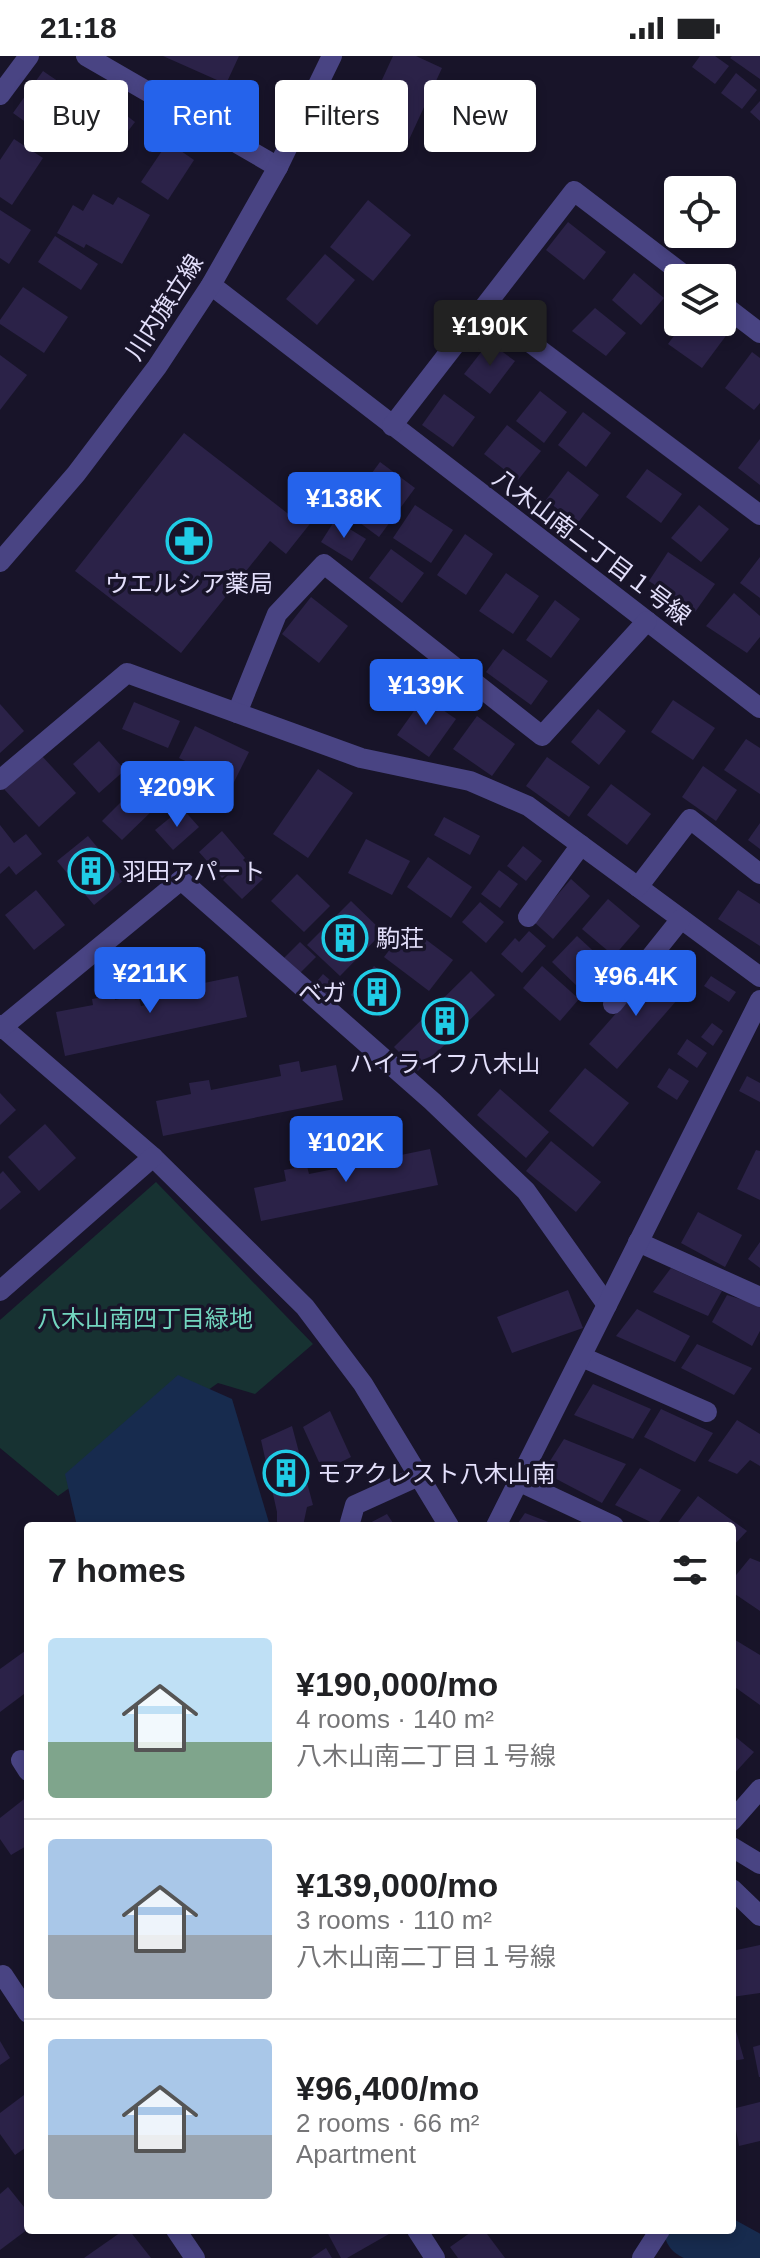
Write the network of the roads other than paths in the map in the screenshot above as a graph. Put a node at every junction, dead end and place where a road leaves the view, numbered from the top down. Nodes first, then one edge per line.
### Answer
1 (29, 56) edge
2 (86, 56) edge
3 (332, 56) edge
4 (0, 95) edge
5 (278, 167) junction
6 (670, 264) edge
7 (211, 285) junction
8 (484, 308) junction
9 (736, 315) edge
10 (760, 333) edge
11 (392, 426) junction
12 (760, 515) edge
13 (0, 562) edge
14 (647, 621) junction
15 (760, 708) edge
16 (237, 713) junction
17 (0, 780) edge
18 (581, 845) junction
19 (760, 874) edge
20 (638, 887) junction
21 (528, 917) dead end
22 (681, 919) junction
23 (760, 977) edge
24 (760, 1000) edge
25 (613, 1004) dead end
26 (1, 1027) edge
27 (153, 1157) junction
28 (638, 1242) junction
29 (0, 1291) edge
30 (760, 1297) edge
31 (607, 1305) junction
32 (582, 1357) junction
33 (707, 1412) dead end
34 (419, 1476) junction
35 (520, 1482) junction
36 (350, 1522) edge
37 (447, 1522) edge
38 (498, 1522) edge
39 (605, 1522) edge
40 (757, 1795) edge
41 (736, 1817) edge
42 (736, 1849) edge
43 (760, 1864) edge
44 (736, 1893) edge
45 (760, 1916) edge
46 (1, 1975) edge
47 (24, 2007) edge
48 (179, 2234) edge
49 (420, 2234) edge
50 (657, 2234) edge
51 (195, 2258) edge
52 (435, 2258) edge
53 (642, 2258) edge

1 - 4 street
2 - 5 street
3 - 5 street, 川内旗立線
5 - 7 street, 川内旗立線
6 - 8 street
7 - 11 street, 八木山南二丁目１号線
7 - 13 street, 川内旗立線
8 - 11 street
8 - 12 street
9 - 10 street
11 - 14 street, 八木山南二丁目１号線
14 - 15 street, 八木山南二丁目１号線
14 - 16 street
16 - 17 street
16 - 18 street
18 - 20 street
18 - 21 street
19 - 20 street
20 - 22 street
22 - 23 street
22 - 25 street
24 - 28 street
26 - 27 street
26 - 31 street
27 - 29 street
27 - 34 street
28 - 30 street
28 - 31 street
31 - 32 street
32 - 33 street
32 - 35 street
34 - 36 street
34 - 37 street
35 - 38 street
35 - 39 street
40 - 41 street
42 - 43 street
44 - 45 street
46 - 47 street
48 - 51 street
49 - 52 street
50 - 53 street

